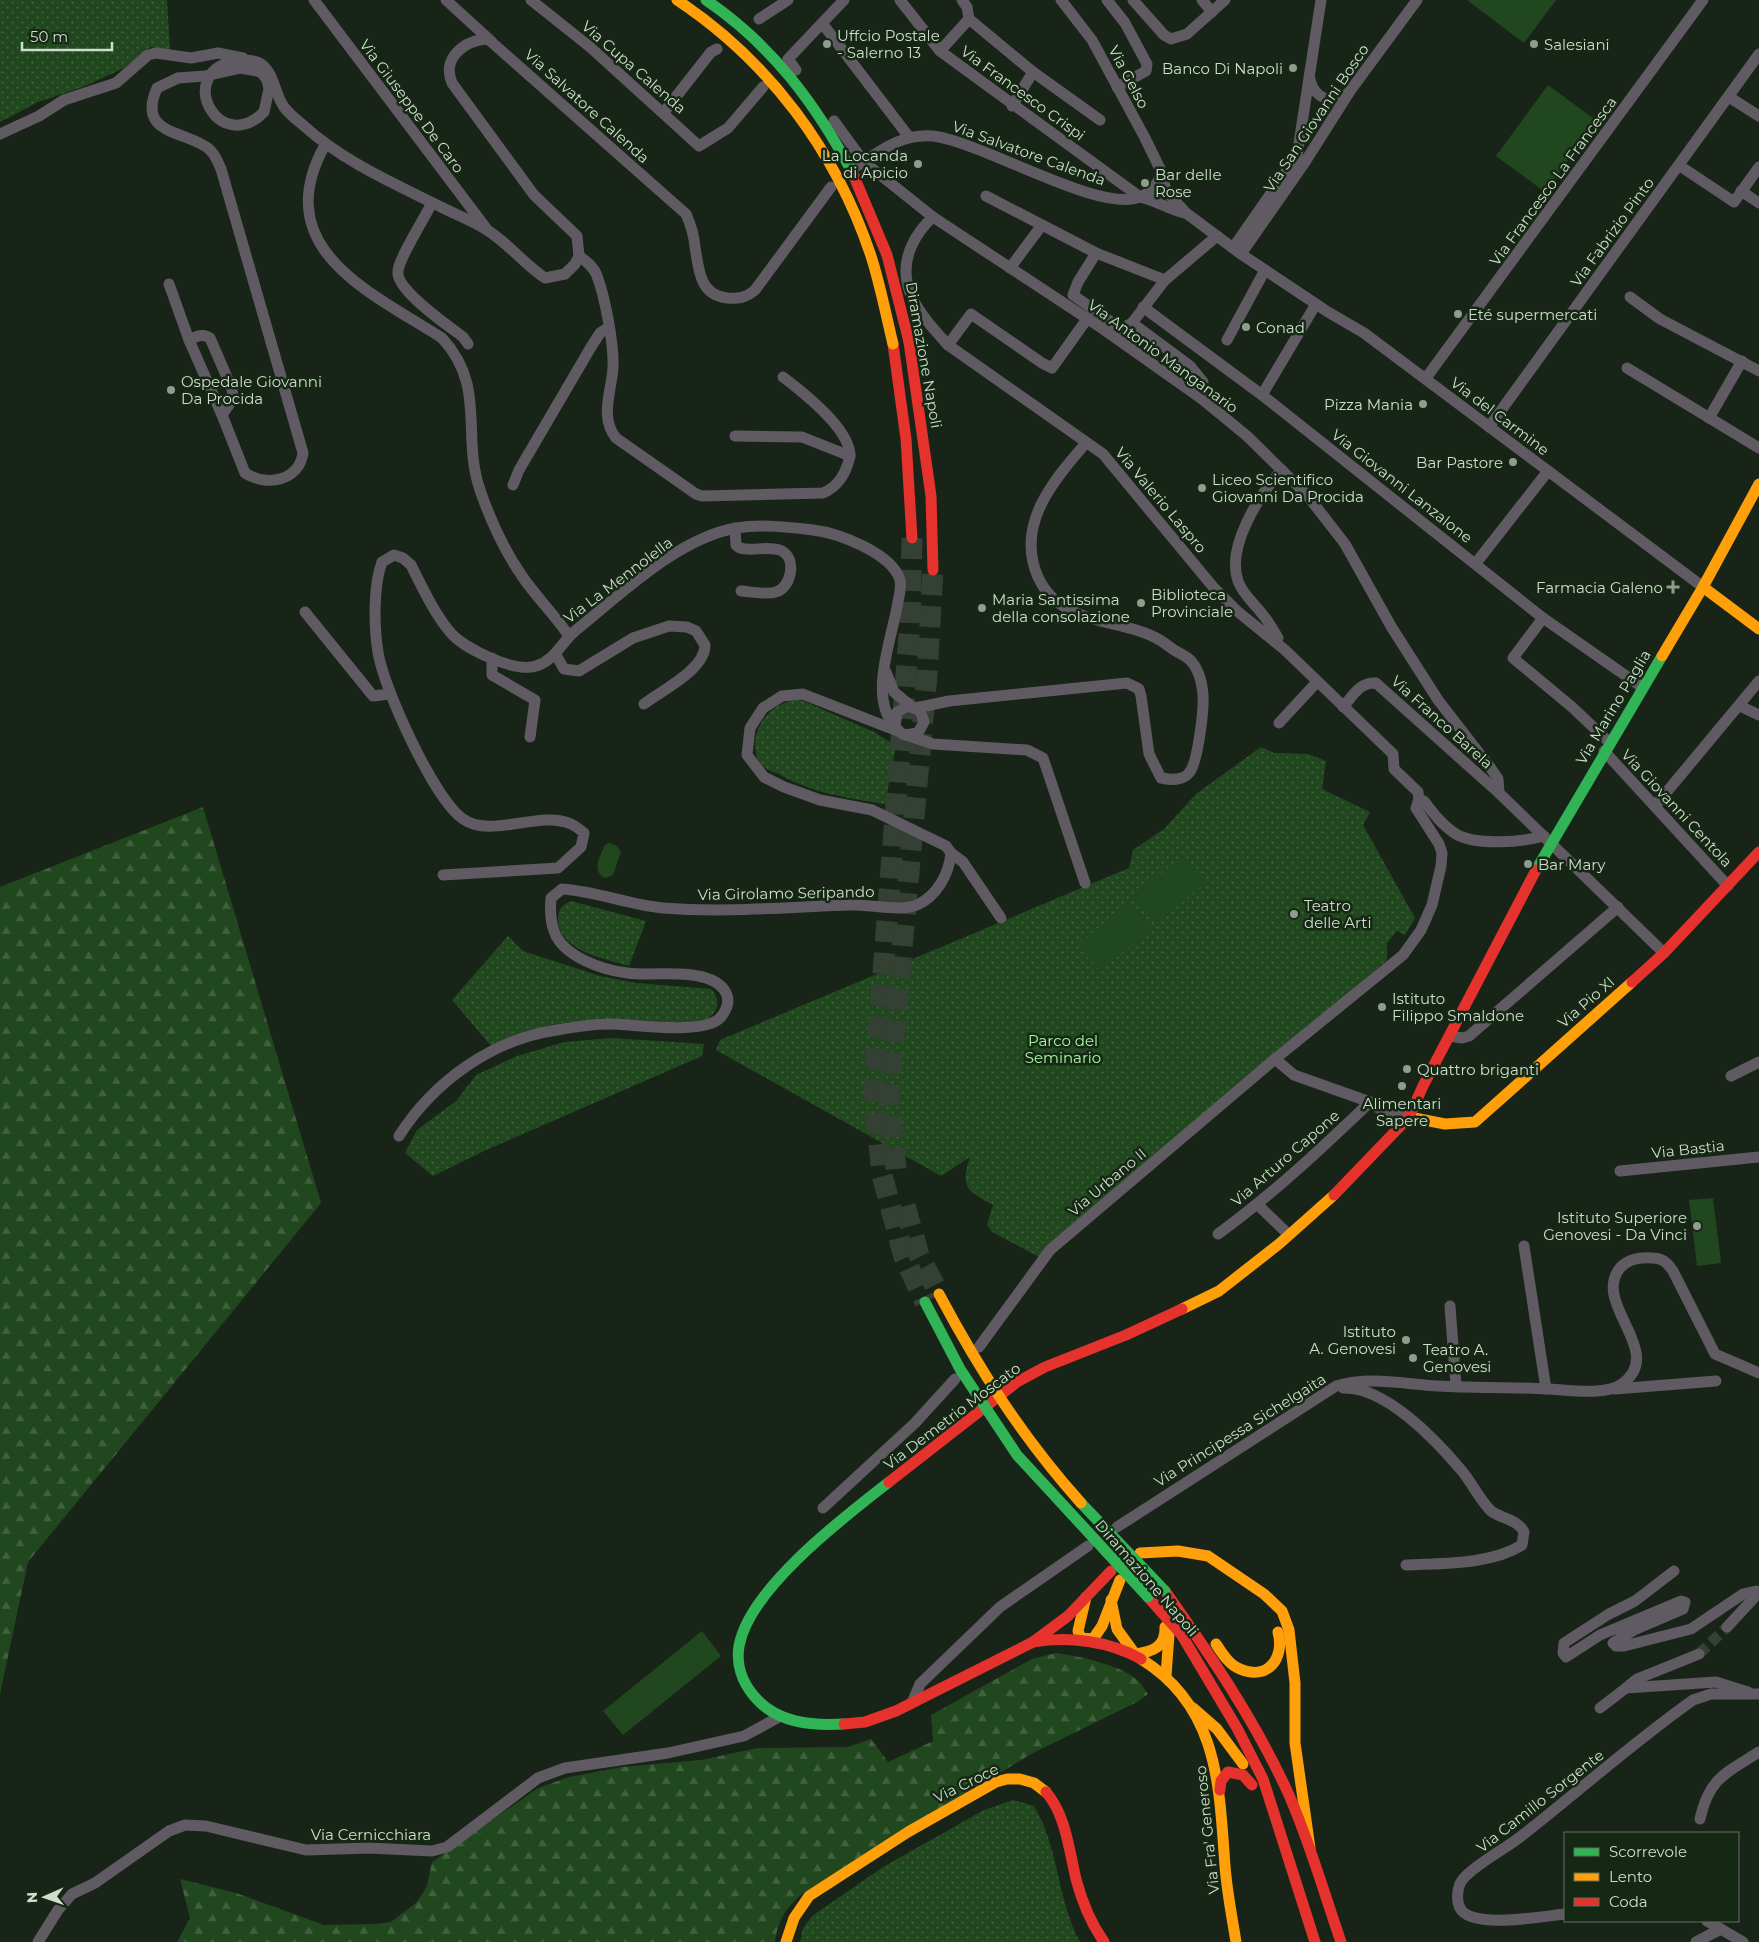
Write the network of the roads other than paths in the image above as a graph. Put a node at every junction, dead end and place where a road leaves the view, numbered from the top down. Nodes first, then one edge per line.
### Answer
1 (314, 0) edge
2 (446, 0) edge
3 (531, 0) edge
4 (677, 0) edge
5 (706, 0) edge
6 (844, 0) edge
7 (900, 0) edge
8 (962, 0) edge
9 (1061, 0) edge
10 (1107, 0) edge
11 (1132, 0) edge
12 (1202, 0) edge
13 (1225, 0) edge
14 (1321, 0) edge
15 (1416, 0) edge
16 (1704, 0) edge
17 (786, 1) edge
18 (1212, 12) junction
19 (969, 19) junction
20 (759, 20) dead end
21 (822, 23) junction
22 (495, 44) junction
23 (717, 49) dead end
24 (940, 51) junction
25 (1759, 54) edge
26 (252, 60) junction
27 (1033, 72) junction
28 (1310, 78) junction
29 (763, 87) dead end
30 (1117, 87) junction
31 (1350, 91) junction
32 (1729, 96) junction
33 (1012, 106) junction
34 (664, 112) junction
35 (1759, 116) edge
36 (1100, 120) dead end
37 (0, 134) edge
38 (909, 137) junction
39 (325, 145) junction
40 (860, 164) junction
41 (1680, 166) junction
42 (1759, 167) edge
43 (1162, 173) junction
44 (831, 187) dead end
45 (1741, 192) junction
46 (986, 196) dead end
47 (1140, 197) junction
48 (432, 203) junction
49 (1759, 203) edge
50 (1186, 213) junction
51 (933, 217) junction
52 (1042, 226) junction
53 (487, 230) junction
54 (1216, 236) junction
55 (1237, 251) junction
56 (1096, 253) junction
57 (579, 256) junction
58 (1010, 268) junction
59 (1265, 270) junction
60 (1165, 280) junction
61 (169, 284) dead end
62 (1630, 297) dead end
63 (1316, 304) junction
64 (1143, 306) junction
65 (1086, 320) junction
66 (1132, 323) junction
67 (608, 328) junction
68 (189, 340) junction
69 (1227, 340) dead end
70 (468, 344) dead end
71 (948, 345) junction
72 (1742, 361) junction
73 (1626, 368) dead end
74 (1759, 370) edge
75 (783, 377) dead end
76 (1426, 378) junction
77 (1262, 394) junction
78 (1202, 399) junction
79 (222, 416) junction
80 (1709, 418) junction
81 (1489, 427) junction
82 (735, 436) dead end
83 (1086, 443) junction
84 (1759, 448) edge
85 (850, 456) junction
86 (1282, 470) junction
87 (1548, 471) junction
88 (1759, 484) edge
89 (513, 485) dead end
90 (1754, 503) edge
91 (735, 528) junction
92 (912, 538) tunnel mouth
93 (1476, 563) junction
94 (933, 570) tunnel mouth
95 (1702, 588) junction
96 (741, 591) dead end
97 (305, 612) dead end
98 (1543, 618) junction
99 (1759, 629) edge
100 (569, 636) junction
101 (1285, 650) junction
102 (556, 655) junction
103 (492, 658) junction
104 (885, 666) junction
105 (1759, 681) edge
106 (1317, 682) junction
107 (1642, 687) junction
108 (390, 694) junction
109 (949, 701) junction
110 (644, 704) dead end
111 (1740, 706) junction
112 (1343, 707) junction
113 (909, 708) junction
114 (884, 711) junction
115 (859, 715) junction
116 (1759, 715) edge
117 (1279, 723) dead end
118 (922, 728) junction
119 (901, 731) junction
120 (530, 737) dead end
121 (933, 744) junction
122 (1607, 747) junction
123 (1499, 793) junction
124 (1419, 799) junction
125 (1655, 806) junction
126 (1547, 839) junction
127 (1759, 852) edge
128 (952, 853) junction
129 (443, 875) dead end
130 (1085, 883) dead end
131 (1728, 886) junction
132 (1618, 907) junction
133 (1001, 918) dead end
134 (1664, 953) junction
135 (1450, 1036) junction
136 (1274, 1059) junction
137 (1759, 1062) edge
138 (1731, 1076) dead end
139 (1370, 1102) junction
140 (1409, 1117) junction
141 (399, 1136) dead end
142 (1759, 1157) edge
143 (1620, 1171) dead end
144 (1258, 1205) junction
145 (1218, 1234) dead end
146 (1288, 1234) junction
147 (1524, 1246) dead end
148 (939, 1294) tunnel mouth
149 (925, 1302) tunnel mouth
150 (1450, 1306) dead end
151 (978, 1347) dead end
152 (1759, 1373) edge
153 (955, 1379) dead end
154 (1716, 1381) dead end
155 (1336, 1386) junction
156 (1456, 1386) junction
157 (1546, 1389) junction
158 (1615, 1389) junction
159 (823, 1508) dead end
160 (1118, 1526) dead end
161 (1088, 1546) dead end
162 (1145, 1554) dead end
163 (1406, 1566) dead end
164 (1111, 1571) dead end
165 (1674, 1571) dead end
166 (1242, 1579) junction
167 (1120, 1580) dead end
168 (1165, 1590) junction
169 (1111, 1596) junction
170 (1086, 1597) junction
171 (1159, 1609) junction
172 (1166, 1626) junction
173 (1727, 1627) tunnel mouth
174 (1084, 1640) junction
175 (1032, 1642) junction
176 (1135, 1654) junction
177 (1700, 1654) tunnel mouth
178 (1166, 1676) junction
179 (1626, 1688) junction
180 (1757, 1694) edge
181 (912, 1703) junction
182 (1193, 1708) junction
183 (1600, 1708) dead end
184 (779, 1717) junction
185 (1759, 1752) edge
186 (1220, 1790) junction
187 (1260, 1811) dead end
188 (1700, 1819) dead end
189 (1310, 1848) junction
190 (1300, 1900) junction
191 (1564, 1914) edge
192 (1710, 1922) edge
193 (1721, 1929) junction
194 (38, 1942) edge
195 (786, 1942) edge
196 (1104, 1942) edge
197 (1236, 1942) edge
198 (1315, 1942) edge
199 (1341, 1942) edge
200 (1696, 1942) edge
201 (1743, 1942) edge

1 - 53 street, Via Giuseppe De Caro
2 - 22 street
3 - 34 street, Via Cupa Calenda
4 - 92 main road, Diramazione Napoli, bridge
5 - 94 main road, Diramazione Napoli, bridge
6 - 21 street
7 - 24 street, Via Francesco Crispi
8 - 19 street
9 - 30 street, Via Gelso
10 - 30 street
11 - 18 street
12 - 18 street
13 - 18 street
14 - 28 street
15 - 31 street, Via San Giovanni Bosco
16 - 76 street, Via Francesco La Francesca
17 - 20 street
19 - 24 street
19 - 27 street
21 - 38 street
21 - 40 street, Via Antonio Manganario
22 - 44 street, Via Salvatore Calenda
22 - 57 street
23 - 34 street
24 - 33 street, Via Francesco Crispi
25 - 32 street, Via Fabrizio Pinto
26 - 37 street
26 - 39 street
26 - 79 street, bridge
27 - 33 street
27 - 36 street
28 - 31 street
28 - 55 street
29 - 34 street, Via Cupa Calenda
30 - 43 street, Via Gelso
31 - 55 street, Via San Giovanni Bosco
32 - 35 street
32 - 41 street, Via Fabrizio Pinto
33 - 47 street, Via Francesco Crispi
38 - 40 street, Via Salvatore Calenda
38 - 47 street, Via Salvatore Calenda
39 - 48 street
39 - 100 street
40 - 51 street, Via Antonio Manganario
41 - 45 street
41 - 81 street, Via Fabrizio Pinto
42 - 45 street
43 - 47 street
43 - 50 street, Via Gelso
45 - 49 street
46 - 52 street
47 - 50 street
48 - 53 street
48 - 70 street
50 - 54 street, Via del Carmine
51 - 58 street, Via Antonio Manganario
51 - 71 street, Via Valerio Laspro
52 - 56 street
52 - 58 street
53 - 57 street
54 - 55 street, Via del Carmine
54 - 60 street
55 - 59 street, Via del Carmine
56 - 60 street
56 - 66 street
57 - 67 street
58 - 65 street, Via Antonio Manganario
59 - 63 street, Via del Carmine
59 - 69 street
60 - 64 street
61 - 68 street
62 - 72 street
63 - 76 street, Via del Carmine
63 - 77 street
64 - 66 street
64 - 77 street, Via Giovanni Lanzalone
65 - 71 street
65 - 78 street, Via Antonio Manganario
66 - 78 street
67 - 85 street
67 - 89 street
68 - 79 street
68 - 79 street
71 - 83 street, Via Valerio Laspro
72 - 74 street
72 - 80 street
73 - 80 street
75 - 85 street
76 - 81 street, Via del Carmine
77 - 93 street, Via Giovanni Lanzalone
78 - 86 street, Via Antonio Manganario
80 - 84 street
81 - 87 street, Via del Carmine
82 - 85 street
83 - 101 street, Via Valerio Laspro
83 - 109 street
86 - 101 street
86 - 123 street, Via Antonio Manganario
87 - 93 street
87 - 95 street, Via del Carmine
88 - 90 main road, Via Marino Paglia
90 - 95 main road, Via Marino Paglia
91 - 96 street
91 - 100 street, Via La Mennolella
91 - 104 street, Via La Mennolella
93 - 98 street, Via Giovanni Lanzalone
95 - 99 main road, Via del Carmine
95 - 107 main road, Via Marino Paglia
97 - 108 street
98 - 107 street, Via Giovanni Lanzalone
98 - 122 street, Via Giovanni Centola
100 - 102 street, Via La Mennolella
101 - 106 street
102 - 103 street, Via La Mennolella
102 - 110 street
103 - 108 street, Via La Mennolella
103 - 120 street
104 - 113 street, Via La Mennolella
104 - 114 street, Via La Mennolella
105 - 111 street
106 - 112 street
106 - 117 street
107 - 122 main road, Via Marino Paglia
108 - 129 street, Via La Mennolella
109 - 113 street
109 - 118 street
111 - 116 street
111 - 125 street
112 - 123 street, Via Franco Barela
112 - 124 street
113 - 114 street
113 - 118 street
113 - 119 street
114 - 115 street
114 - 119 street
115 - 119 street
115 - 128 street
118 - 119 street
118 - 121 street
119 - 121 street
121 - 130 street
122 - 125 street, Via Giovanni Centola
122 - 126 main road, Via Marino Paglia
123 - 126 street
124 - 126 street
124 - 136 street, Via Urbano II
125 - 131 street, Via Giovanni Centola
126 - 132 street
126 - 135 main road, Via Marino Paglia
127 - 131 main road, Via Pio XI
128 - 133 street
128 - 141 street, Via Girolamo Seripando
131 - 134 main road, Via Pio XI
132 - 134 street
132 - 135 street
134 - 140 main road, Via Pio XI
135 - 140 main road, Via Demetrio Moscato
136 - 139 street
136 - 151 street, Via Urbano II
137 - 138 street
139 - 140 street
139 - 144 street, Via Arturo Capone
140 - 146 main road, Via Demetrio Moscato
142 - 143 street, Via Bastia
144 - 145 street, Via Arturo Capone
144 - 146 street
146 - 184 main road, Via Demetrio Moscato
147 - 157 street
148 - 168 main road, Diramazione Napoli, bridge
149 - 171 main road, Diramazione Napoli, bridge
150 - 156 street
152 - 158 street
153 - 159 street
154 - 158 street, Via Principessa Sichelgaita
155 - 156 street, Via Principessa Sichelgaita
155 - 160 street, Via Principessa Sichelgaita
155 - 163 street
156 - 157 street, Via Principessa Sichelgaita
157 - 158 street, Via Principessa Sichelgaita
161 - 181 street
162 - 166 main road
164 - 170 main road
165 - 173 street
166 - 168 main road
166 - 189 main road
167 - 169 main road
168 - 189 main road, Diramazione Napoli
169 - 174 main road
169 - 176 main road
170 - 174 main road
170 - 175 main road
171 - 172 main road
171 - 190 main road, Diramazione Napoli
172 - 176 main road
172 - 178 main road
174 - 175 main road, Via Fra' Generoso
174 - 176 main road, Via Fra' Generoso
175 - 181 main road, Via Fra' Generoso
176 - 178 main road, Via Fra' Generoso
177 - 179 street
178 - 182 main road, Via Fra' Generoso
179 - 180 street
179 - 183 street
180 - 191 street, Via Camillo Sorgente
181 - 184 main road, Via Fra' Generoso
182 - 186 main road, Via Fra' Generoso
182 - 186 main road
184 - 194 street, Via Cernicchiara
185 - 188 street
186 - 197 main road, Via Fra' Generoso
187 - 190 main road
189 - 199 main road, Diramazione Napoli
190 - 198 main road, Diramazione Napoli
192 - 193 street
193 - 200 street
193 - 201 street
195 - 196 main road, Via Croce

